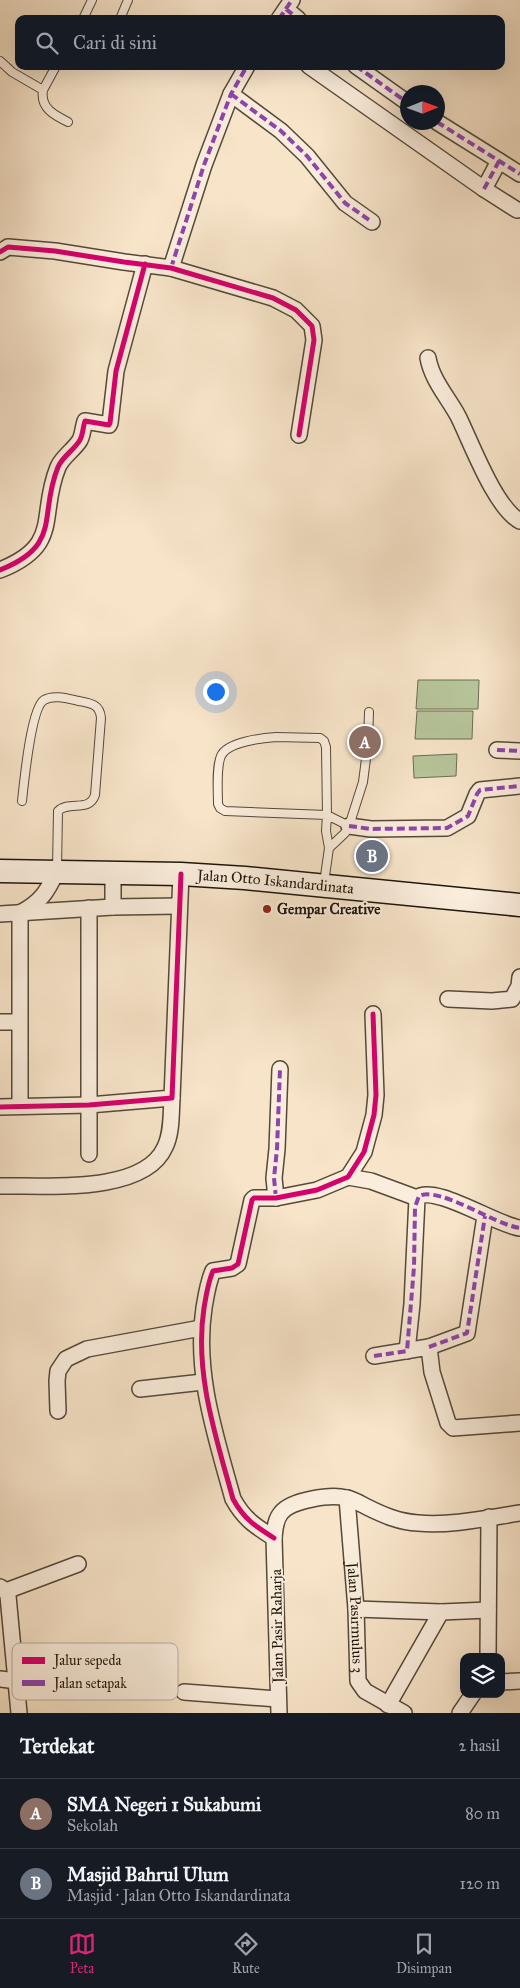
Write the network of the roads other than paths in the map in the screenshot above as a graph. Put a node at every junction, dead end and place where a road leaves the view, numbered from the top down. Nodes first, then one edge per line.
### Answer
1 (92, 0) edge
2 (128, 0) edge
3 (85, 15) edge
4 (122, 15) edge
5 (0, 61) edge
6 (54, 70) edge
7 (245, 70) edge
8 (315, 70) edge
9 (362, 70) edge
10 (43, 90) junction
11 (231, 94) junction
12 (400, 97) edge
13 (68, 122) dead end
14 (445, 127) edge
15 (499, 160) junction
16 (520, 174) edge
17 (484, 189) junction
18 (517, 210) dead end
19 (372, 222) dead end
20 (0, 252) edge
21 (145, 264) junction
22 (170, 268) junction
23 (428, 358) dead end
24 (299, 435) dead end
25 (520, 521) edge
26 (0, 570) edge
27 (369, 712) dead end
28 (498, 750) dead end
29 (520, 751) edge
30 (520, 786) edge
31 (22, 801) dead end
32 (327, 815) junction
33 (349, 826) junction
34 (329, 848) junction
35 (0, 871) edge
36 (57, 871) junction
37 (113, 872) junction
38 (181, 874) junction
39 (324, 886) junction
40 (520, 905) edge
41 (179, 906) junction
42 (113, 907) junction
43 (89, 908) junction
44 (0, 914) edge
45 (20, 914) junction
46 (520, 977) edge
47 (448, 999) dead end
48 (373, 1014) dead end
49 (0, 1022) edge
50 (19, 1022) junction
51 (280, 1069) dead end
52 (172, 1098) junction
53 (89, 1105) junction
54 (20, 1106) junction
55 (0, 1107) edge
56 (88, 1154) dead end
57 (348, 1177) junction
58 (0, 1186) edge
59 (276, 1198) junction
60 (417, 1198) junction
61 (485, 1216) junction
62 (520, 1228) edge
63 (201, 1328) junction
64 (429, 1347) junction
65 (407, 1351) junction
66 (374, 1356) dead end
67 (203, 1382) junction
68 (140, 1389) dead end
69 (58, 1411) dead end
70 (520, 1423) edge
71 (347, 1498) junction
72 (520, 1513) edge
73 (489, 1517) junction
74 (274, 1538) junction
75 (78, 1564) dead end
76 (3, 1589) edge
77 (356, 1609) junction
78 (488, 1610) junction
79 (441, 1612) junction
80 (12, 1648) edge
81 (488, 1653) edge
82 (520, 1681) edge
83 (505, 1682) edge
84 (184, 1692) dead end
85 (470, 1698) edge
86 (18, 1700) edge
87 (388, 1705) junction
88 (278, 1706) edge
89 (19, 1713) edge
90 (404, 1713) edge
91 (460, 1713) edge

1 - 3 lane
2 - 4 lane
5 - 10 lane
6 - 10 lane
7 - 11 street
8 - 17 street
9 - 12 street
10 - 13 lane
11 - 19 street
11 - 22 street
14 - 15 street
15 - 16 street
15 - 17 street
17 - 18 street
20 - 21 street
21 - 22 street
21 - 26 street
22 - 24 street
23 - 25 street
27 - 33 lane
28 - 29 street
30 - 33 street
31 - 36 lane
32 - 32 lane
32 - 33 lane
32 - 34 lane
33 - 34 lane
34 - 39 lane
35 - 36 main road, Jalan Otto Iskandardinata
36 - 37 main road, Jalan Otto Iskandardinata
36 - 45 street
37 - 38 main road, Jalan Otto Iskandardinata
37 - 42 street
38 - 39 main road, Jalan Otto Iskandardinata
38 - 41 street
39 - 40 main road, Jalan Otto Iskandardinata
41 - 42 street
41 - 52 street
42 - 43 street
43 - 45 street
43 - 53 street
44 - 45 street
45 - 50 street
46 - 47 street
48 - 57 street
49 - 50 street
50 - 54 street
51 - 59 street
52 - 53 street
52 - 58 street
53 - 54 street
53 - 56 street
54 - 55 street
57 - 59 street
57 - 60 street
59 - 63 street
60 - 61 street
60 - 65 street
61 - 62 street
61 - 64 street
63 - 67 street
63 - 69 street
64 - 65 street
64 - 70 street
65 - 66 street
67 - 68 street
67 - 74 street
71 - 73 street
71 - 74 street, Jalan Pasir Raharja
71 - 77 street, Jalan Pasirmulus 3
72 - 73 street
73 - 78 street
74 - 88 street, Jalan Pasir Raharja
75 - 76 street
76 - 80 street
77 - 79 street
77 - 87 street, Jalan Pasirmulus 3
78 - 79 street
78 - 81 street
79 - 87 street
82 - 83 street
84 - 88 street
85 - 91 street
86 - 89 street
87 - 90 street, Jalan Pasirmulus 3

